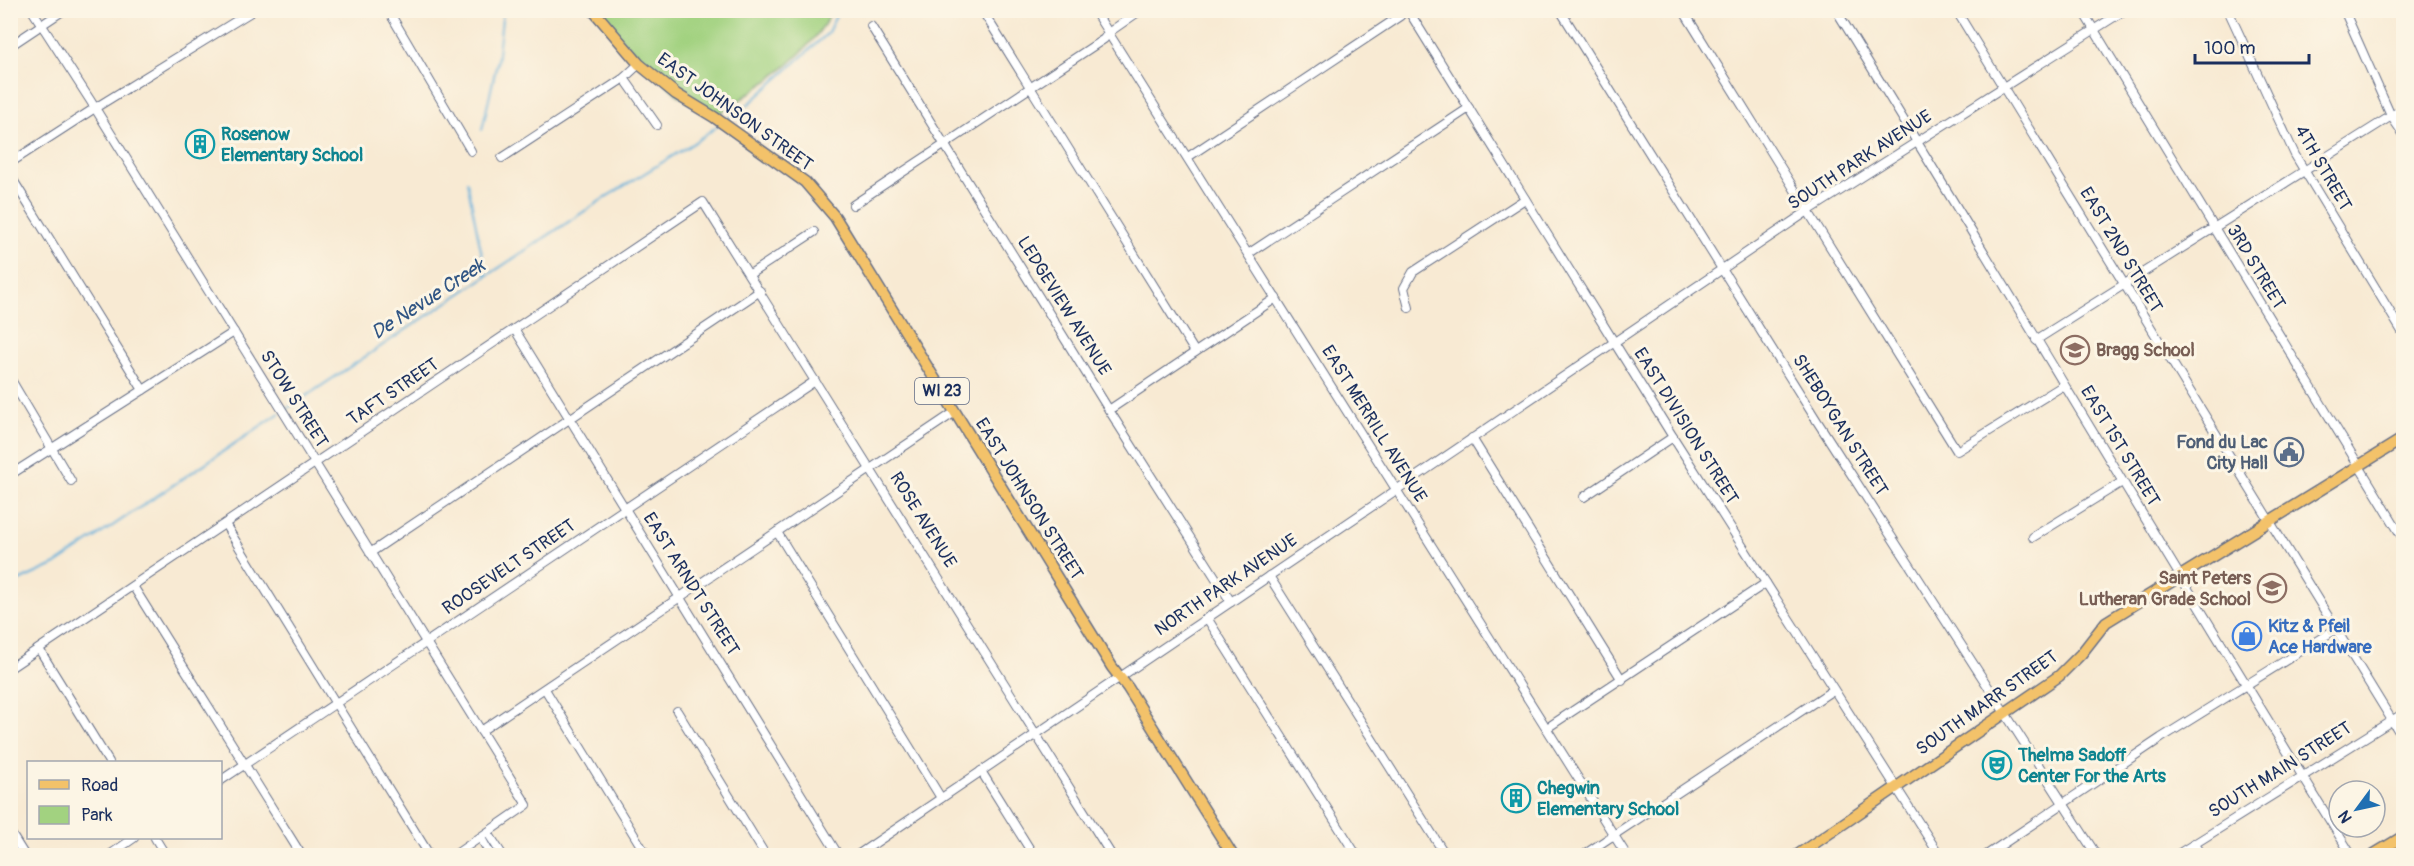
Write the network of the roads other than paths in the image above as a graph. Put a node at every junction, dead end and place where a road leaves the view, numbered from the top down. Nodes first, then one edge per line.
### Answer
1 (32, 10) edge
2 (64, 10) edge
3 (254, 10) edge
4 (388, 10) edge
5 (593, 10) edge
6 (982, 10) edge
7 (1094, 10) edge
8 (1142, 10) edge
9 (1407, 10) edge
10 (1560, 10) edge
11 (1683, 10) edge
12 (1836, 10) edge
13 (1956, 10) edge
14 (2082, 10) edge
15 (2125, 10) edge
16 (2228, 10) edge
17 (2344, 10) edge
18 (41, 26) junction
19 (871, 26) dead end
20 (2094, 30) junction
21 (1108, 33) junction
22 (10, 46) edge
23 (639, 64) junction
24 (624, 78) junction
25 (1030, 87) junction
26 (2004, 88) junction
27 (95, 108) junction
28 (1469, 108) junction
29 (2403, 108) edge
30 (2391, 116) junction
31 (657, 125) dead end
32 (2403, 135) edge
33 (1917, 142) junction
34 (946, 143) junction
35 (471, 151) dead end
36 (1188, 157) junction
37 (502, 158) dead end
38 (10, 163) edge
39 (2304, 171) junction
40 (10, 174) edge
41 (1525, 199) junction
42 (703, 202) joint
43 (853, 206) dead end
44 (1808, 211) junction
45 (2213, 229) junction
46 (814, 232) dead end
47 (1248, 254) junction
48 (1723, 270) junction
49 (750, 274) junction
50 (2124, 286) junction
51 (760, 291) junction
52 (1276, 298) junction
53 (1409, 308) dead end
54 (515, 330) junction
55 (234, 333) junction
56 (2403, 334) edge
57 (2036, 340) junction
58 (1615, 342) junction
59 (1195, 352) junction
60 (10, 378) edge
61 (816, 381) junction
62 (2064, 385) junction
63 (143, 390) junction
64 (1109, 410) junction
65 (955, 412) junction
66 (569, 420) junction
67 (1672, 437) junction
68 (1472, 438) junction
69 (2403, 438) edge
70 (53, 448) junction
71 (315, 464) junction
72 (2358, 465) junction
73 (872, 469) junction
74 (10, 475) edge
75 (71, 481) dead end
76 (2122, 482) junction
77 (1396, 491) junction
78 (1584, 497) dead end
79 (624, 509) junction
80 (2269, 520) junction
81 (225, 524) junction
82 (777, 532) junction
83 (2033, 537) dead end
84 (2403, 540) edge
85 (370, 553) junction
86 (1269, 576) junction
87 (2179, 576) junction
88 (1766, 583) junction
89 (133, 586) junction
90 (680, 598) junction
91 (1231, 602) junction
92 (1207, 618) junction
93 (2336, 628) junction
94 (426, 642) junction
95 (39, 649) junction
96 (10, 668) edge
97 (1120, 677) junction
98 (1622, 680) junction
99 (2246, 684) junction
100 (545, 689) junction
101 (1833, 690) junction
102 (335, 703) junction
103 (677, 711) dead end
104 (2403, 713) edge
105 (2005, 714) junction
106 (2392, 721) junction
107 (1547, 728) junction
108 (481, 731) junction
109 (1035, 734) junction
110 (2403, 740) edge
111 (108, 761) edge
112 (245, 765) junction
113 (981, 771) junction
114 (2302, 774) junction
115 (222, 780) edge
116 (1896, 788) junction
117 (941, 798) junction
118 (2063, 804) junction
119 (10, 832) edge
120 (1614, 835) junction
121 (484, 836) junction
122 (2403, 836) edge
123 (131, 839) edge
124 (156, 839) edge
125 (2194, 843) junction
126 (25, 855) edge
127 (108, 855) edge
128 (166, 855) edge
129 (302, 855) edge
130 (430, 855) edge
131 (453, 855) edge
132 (492, 855) edge
133 (502, 855) edge
134 (647, 855) edge
135 (766, 855) edge
136 (838, 855) edge
137 (856, 855) edge
138 (1034, 855) edge
139 (1112, 855) edge
140 (1233, 855) edge
141 (1357, 855) edge
142 (1446, 855) edge
143 (1582, 855) edge
144 (1627, 855) edge
145 (1796, 855) edge
146 (1940, 855) edge
147 (1985, 855) edge
148 (2097, 855) edge
149 (2175, 855) edge
150 (2203, 855) edge
151 (2352, 855) edge
152 (2371, 855) edge

1 - 18 street, STOW STREET
2 - 18 street
3 - 27 street
4 - 35 street
5 - 23 main road, EAST JOHNSON STREET / WI 23
6 - 25 street
7 - 21 street, EAST MERRILL AVENUE
8 - 21 street
9 - 28 street, EAST DIVISION STREET
9 - 36 street
10 - 48 street, SHEBOYGAN STREET
11 - 44 street
12 - 33 street, EAST 1ST STREET
13 - 26 street, EAST 2ND STREET
14 - 20 street, 3RD STREET
15 - 20 street, SOUTH PARK AVENUE
16 - 39 street, 4TH STREET
17 - 30 street
18 - 22 street
18 - 27 street, STOW STREET
19 - 34 street, LEDGEVIEW AVENUE
20 - 26 street, SOUTH PARK AVENUE
20 - 45 street, 3RD STREET
21 - 25 street
21 - 36 street, EAST MERRILL AVENUE
23 - 24 street
23 - 65 main road, EAST JOHNSON STREET / WI 23
24 - 31 street
24 - 37 street
25 - 34 street
25 - 59 street
26 - 33 street, SOUTH PARK AVENUE
26 - 50 street, EAST 2ND STREET
27 - 38 street
27 - 55 street, STOW STREET
28 - 41 street, EAST DIVISION STREET
28 - 47 street
29 - 30 street
30 - 32 street
30 - 39 street
33 - 44 street, SOUTH PARK AVENUE
33 - 57 street, EAST 1ST STREET
34 - 43 street
34 - 64 street, LEDGEVIEW AVENUE
36 - 47 street, EAST MERRILL AVENUE
39 - 45 street
39 - 56 street, 4TH STREET
40 - 63 street
41 - 53 street
41 - 58 street, EAST DIVISION STREET
42 - 49 street, ROSE AVENUE
42 - 54 street, TAFT STREET
44 - 48 street, SOUTH PARK AVENUE
44 - 62 street
45 - 50 street
45 - 72 street, 3RD STREET
46 - 49 street
47 - 52 street, EAST MERRILL AVENUE
48 - 58 street, SOUTH PARK AVENUE
48 - 105 street, SHEBOYGAN STREET
49 - 51 street, ROSE AVENUE
50 - 57 street
50 - 80 street, EAST 2ND STREET
51 - 61 street, ROSE AVENUE
51 - 66 street
52 - 59 street
52 - 77 street, EAST MERRILL AVENUE
54 - 66 street, EAST ARNDT STREET
54 - 71 street, TAFT STREET
55 - 63 street
55 - 71 street, STOW STREET
57 - 62 street, EAST 1ST STREET
58 - 67 street, EAST DIVISION STREET
58 - 68 street, NORTH PARK AVENUE
59 - 64 street
60 - 70 street
61 - 73 street, ROSE AVENUE
61 - 79 street, ROOSEVELT STREET
62 - 76 street, EAST 1ST STREET
63 - 70 street
64 - 91 street, LEDGEVIEW AVENUE
65 - 73 street
65 - 97 main road, EAST JOHNSON STREET / WI 23
66 - 79 street, EAST ARNDT STREET
66 - 85 street
67 - 78 street
67 - 88 street, EAST DIVISION STREET
68 - 77 street, NORTH PARK AVENUE
68 - 98 street
69 - 72 main road, SOUTH MARR STREET
70 - 74 street
70 - 75 street
71 - 81 street, TAFT STREET
71 - 85 street, STOW STREET
72 - 80 main road, SOUTH MARR STREET
72 - 84 street, 3RD STREET
73 - 82 street
73 - 109 street, ROSE AVENUE
76 - 83 street
76 - 87 street, EAST 1ST STREET
77 - 86 street, NORTH PARK AVENUE
77 - 107 street, EAST MERRILL AVENUE
79 - 90 street, EAST ARNDT STREET
79 - 94 street, ROOSEVELT STREET
80 - 87 main road, SOUTH MARR STREET
80 - 93 street, EAST 2ND STREET
81 - 89 street, TAFT STREET
81 - 102 street
82 - 90 street
82 - 117 street
85 - 94 street, STOW STREET
86 - 91 street, NORTH PARK AVENUE
86 - 142 street
87 - 99 street, EAST 1ST STREET
87 - 105 main road, SOUTH MARR STREET
88 - 98 street
88 - 101 street, EAST DIVISION STREET
89 - 95 street, TAFT STREET
89 - 112 street
90 - 100 street
90 - 136 street, EAST ARNDT STREET
91 - 92 street, NORTH PARK AVENUE
92 - 97 street, NORTH PARK AVENUE
92 - 141 street
93 - 99 street
93 - 106 street, EAST 2ND STREET
94 - 102 street, ROOSEVELT STREET
94 - 108 street, STOW STREET
95 - 96 street, TAFT STREET
95 - 111 street
97 - 109 street, NORTH PARK AVENUE
97 - 140 main road, EAST JOHNSON STREET / WI 23
98 - 107 street
99 - 114 street, EAST 1ST STREET
99 - 118 street
100 - 108 street
100 - 134 street
101 - 116 street, EAST DIVISION STREET
101 - 120 street
102 - 112 street, ROOSEVELT STREET
102 - 130 street
103 - 135 street
104 - 106 street, SOUTH MAIN STREET
105 - 116 main road, SOUTH MARR STREET
105 - 118 street, SHEBOYGAN STREET
106 - 110 street, EAST 2ND STREET
106 - 114 street, SOUTH MAIN STREET
107 - 120 street, EAST MERRILL AVENUE
108 - 121 street, STOW STREET
109 - 113 street, NORTH PARK AVENUE
109 - 139 street, ROSE AVENUE
112 - 115 street, ROOSEVELT STREET
112 - 129 street
113 - 117 street, NORTH PARK AVENUE
113 - 138 street
114 - 125 street, SOUTH MAIN STREET
114 - 151 street, EAST 1ST STREET
116 - 145 main road, SOUTH MARR STREET
116 - 146 street, EAST DIVISION STREET
117 - 137 street, NORTH PARK AVENUE
118 - 147 street
118 - 148 street, SHEBOYGAN STREET
119 - 126 street
120 - 143 street
120 - 144 street, EAST MERRILL AVENUE
121 - 131 street
121 - 132 street
121 - 133 street
122 - 152 main road
123 - 127 street
124 - 128 street
125 - 149 street, SOUTH MAIN STREET
125 - 150 street

